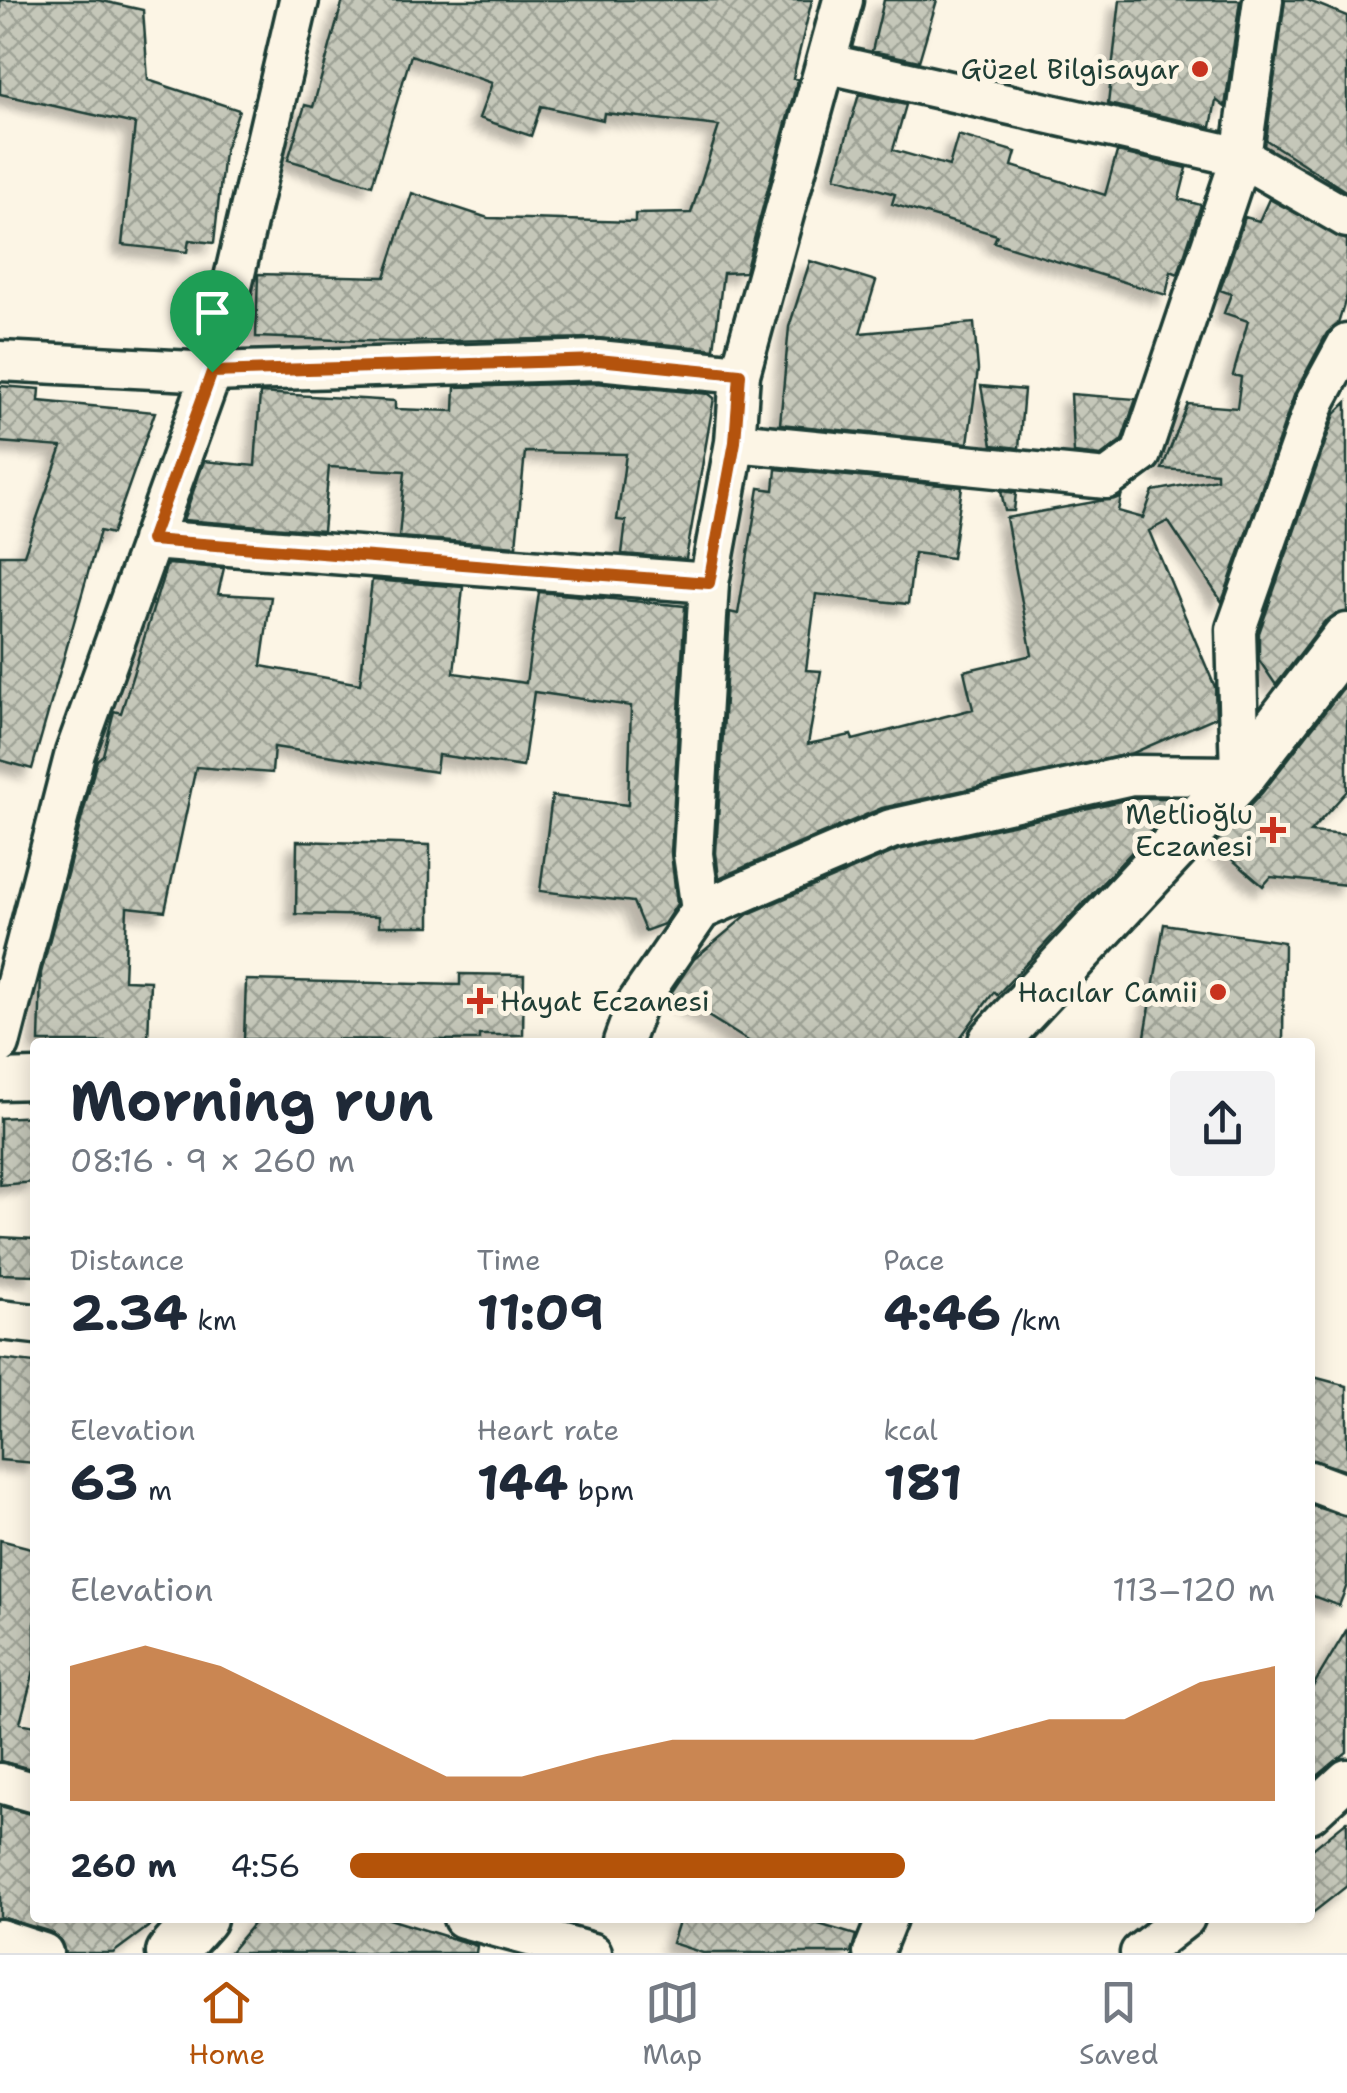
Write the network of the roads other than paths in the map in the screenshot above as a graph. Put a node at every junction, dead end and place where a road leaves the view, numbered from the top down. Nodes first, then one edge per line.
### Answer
1 (299, 0) edge
2 (844, 0) edge
3 (1263, 0) edge
4 (829, 64) junction
5 (1241, 157) junction
6 (1347, 218) edge
7 (1347, 344) edge
8 (0, 362) edge
9 (212, 372) junction
10 (740, 374) junction
11 (735, 442) junction
12 (151, 540) junction
13 (709, 583) junction
14 (1347, 638) edge
15 (1240, 776) junction
16 (700, 910) junction
17 (625, 1038) edge
18 (997, 1038) edge
19 (0, 1044) edge
20 (30, 1079) edge
21 (0, 1080) edge
22 (0, 1320) edge
23 (30, 1323) edge
24 (1315, 1484) edge
25 (1347, 1494) edge
26 (1347, 1779) edge
27 (0, 1783) edge
28 (30, 1792) edge
29 (1315, 1808) edge
30 (198, 1923) edge
31 (476, 1923) edge
32 (885, 1923) edge
33 (1178, 1923) edge
34 (0, 1939) edge
35 (546, 1947) edge
36 (42, 1953) edge
37 (171, 1953) edge
38 (592, 1953) edge
39 (873, 1953) edge
40 (1140, 1953) edge

1 - 9 street
2 - 4 street
3 - 5 street
4 - 5 street
4 - 10 street
5 - 6 street
5 - 11 street
7 - 15 street
8 - 9 street
9 - 10 street
9 - 12 street
10 - 11 street
11 - 13 street
12 - 13 street
12 - 19 street
13 - 16 street
14 - 15 main road
15 - 16 street
15 - 18 main road
16 - 17 street
20 - 21 street
22 - 23 street
24 - 25 street
26 - 29 street
27 - 28 street
30 - 37 main road
31 - 35 street
32 - 39 street
33 - 40 street
34 - 36 street
35 - 38 street

